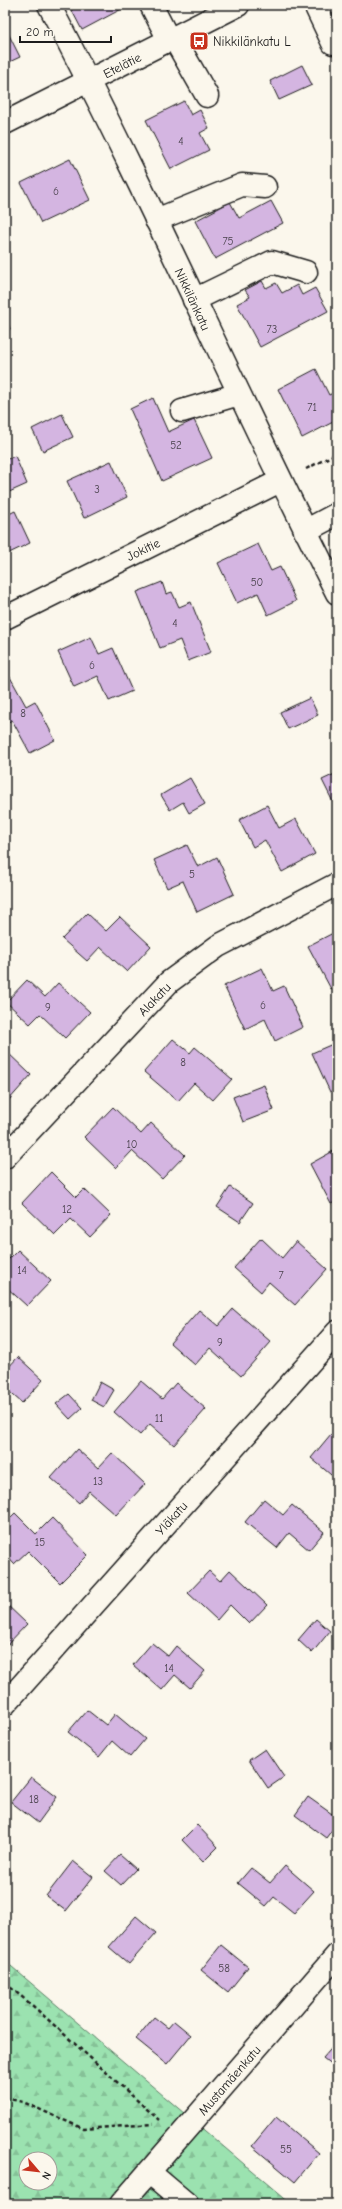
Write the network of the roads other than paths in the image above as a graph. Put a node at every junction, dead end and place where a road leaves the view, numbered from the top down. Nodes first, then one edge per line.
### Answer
1 (49, 5) edge
2 (151, 5) edge
3 (238, 5) edge
4 (315, 5) edge
5 (172, 39) junction
6 (333, 43) dead end
7 (90, 81) junction
8 (207, 96) dead end
9 (5, 123) edge
10 (265, 187) dead end
11 (156, 220) junction
12 (306, 272) dead end
13 (194, 300) junction
14 (239, 394) junction
15 (182, 411) dead end
16 (280, 481) junction
17 (337, 514) edge
18 (306, 531) junction
19 (337, 593) edge
20 (5, 618) edge
21 (337, 884) edge
22 (5, 1157) edge
23 (337, 1332) edge
24 (5, 1704) edge
25 (337, 1955) edge
26 (149, 2172) junction
27 (122, 2204) edge
28 (187, 2204) edge

1 - 7 street, Nikkilänkatu
2 - 5 street
3 - 5 street, Etelätie
4 - 6 street
5 - 7 street, Etelätie
5 - 8 street
7 - 9 street, Etelätie
7 - 11 street, Nikkilänkatu
10 - 11 street
11 - 13 street, Nikkilänkatu
12 - 13 street
13 - 14 street, Nikkilänkatu
14 - 15 street
14 - 16 street, Nikkilänkatu
16 - 18 street, Nikkilänkatu
16 - 20 street, Jokitie
17 - 18 street
18 - 19 street, Nikkilänkatu
21 - 22 street, Alakatu
23 - 24 street, Yläkatu
25 - 26 street, Mustamäenkatu
26 - 27 street, Mustamäenkatu
26 - 28 street

